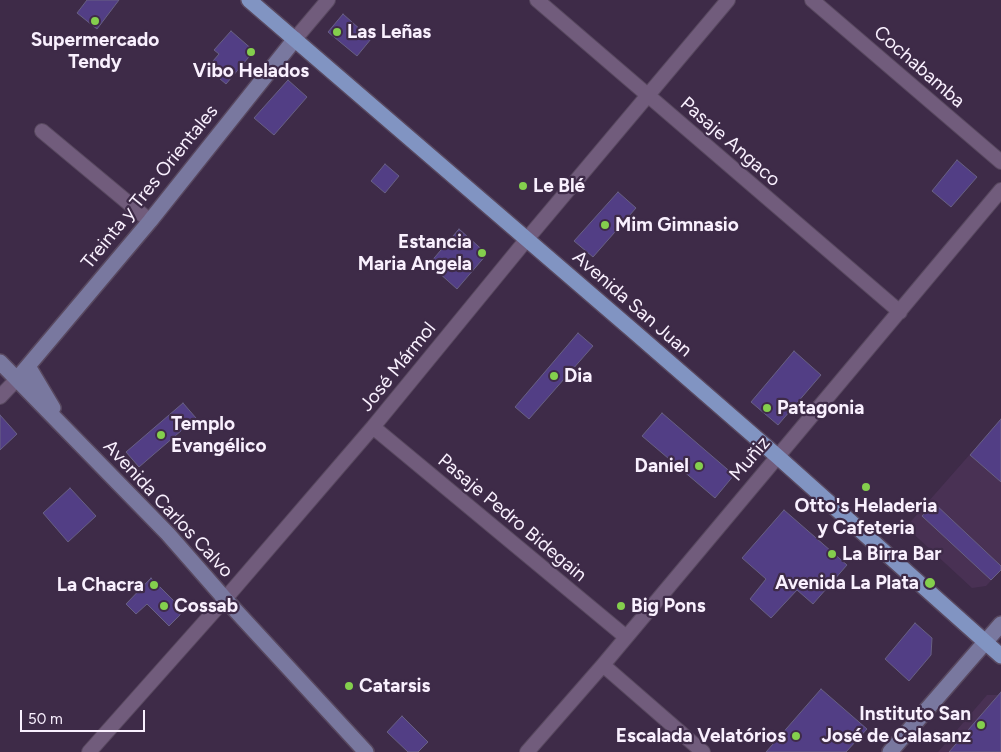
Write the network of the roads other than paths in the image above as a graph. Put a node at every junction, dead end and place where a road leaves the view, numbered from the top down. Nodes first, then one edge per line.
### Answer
1 (249, 0) edge
2 (328, 0) edge
3 (537, 0) edge
4 (728, 0) edge
5 (812, 0) edge
6 (295, 39) junction
7 (647, 96) junction
8 (42, 130) dead end
9 (1001, 162) edge
10 (1001, 190) edge
11 (150, 221) junction
12 (527, 239) junction
13 (900, 312) junction
14 (0, 362) edge
15 (28, 366) junction
16 (17, 379) junction
17 (0, 397) edge
18 (373, 427) junction
19 (67, 430) junction
20 (777, 456) junction
21 (225, 599) junction
22 (1001, 624) edge
23 (626, 637) junction
24 (985, 642) junction
25 (1001, 656) edge
26 (603, 665) junction
27 (89, 752) edge
28 (366, 752) edge
29 (527, 752) edge
30 (703, 752) edge
31 (890, 752) edge

1 - 6 main road, Avenida San Juan
2 - 6 street, Treinta y Tres Orientales
3 - 7 street, Pasaje Angaco
4 - 7 street, José Mármol
5 - 9 street, Cochabamba
6 - 11 main road, Treinta y Tres Orientales
6 - 12 main road, Avenida San Juan
7 - 12 street, José Mármol
7 - 13 street, Pasaje Angaco
8 - 11 street
10 - 13 street, Muñiz
11 - 15 main road, Treinta y Tres Orientales
12 - 18 street, José Mármol
12 - 20 main road, Avenida San Juan
13 - 20 street, Muñiz
14 - 16 main road, Avenida Carlos Calvo
15 - 16 main road, Treinta y Tres Orientales
15 - 19 main road
16 - 17 street, Treinta y Tres Orientales
16 - 19 main road, Avenida Carlos Calvo
18 - 21 street, José Mármol
18 - 23 street, Pasaje Pedro Bidegain
19 - 21 main road, Avenida Carlos Calvo
20 - 23 street, Muñiz
20 - 24 main road, Avenida San Juan
21 - 27 street, José Mármol
21 - 28 main road, Avenida Carlos Calvo
22 - 24 main road
23 - 26 street, Muñiz
24 - 25 main road, Avenida San Juan
24 - 31 main road
26 - 29 street, Muñiz
26 - 30 street

